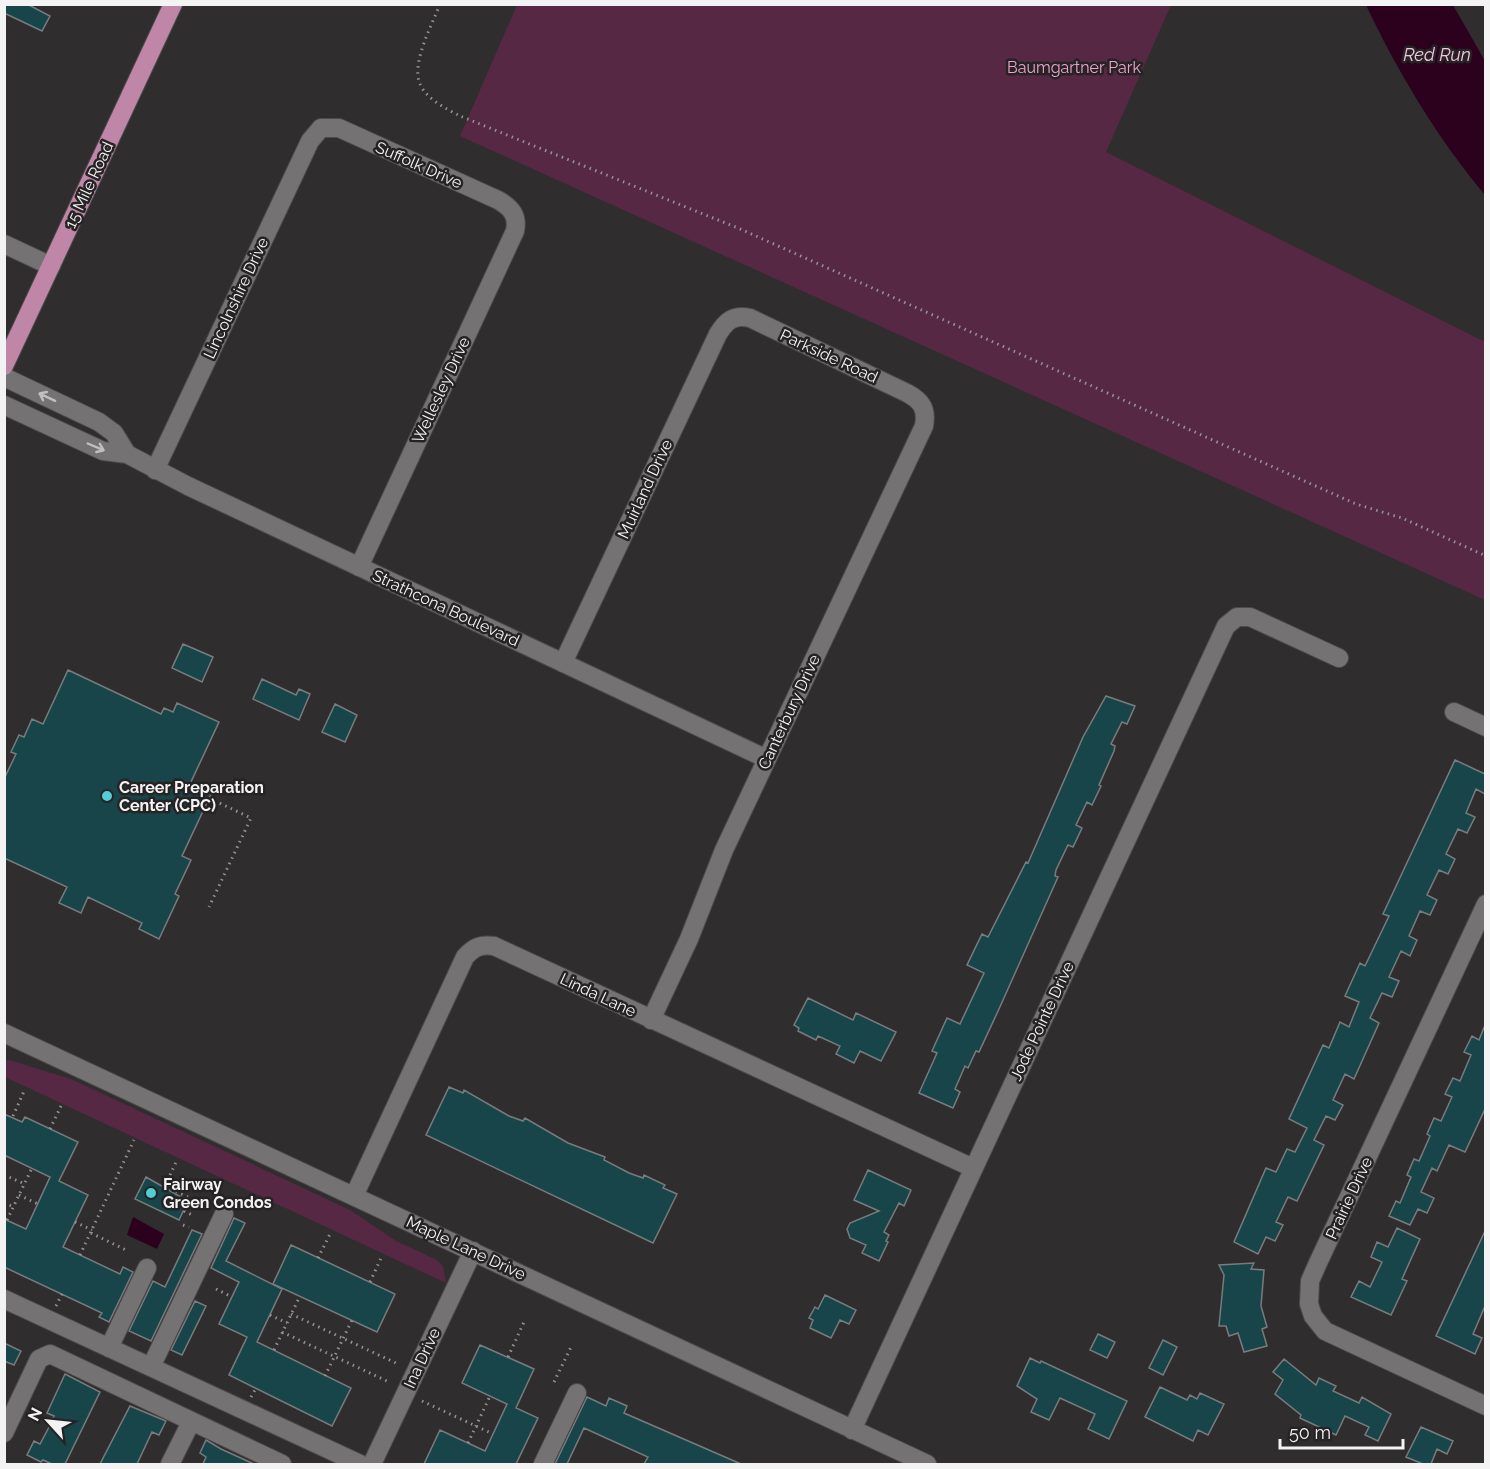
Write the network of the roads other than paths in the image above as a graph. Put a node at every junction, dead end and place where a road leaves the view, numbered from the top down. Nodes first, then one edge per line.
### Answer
1 (173, 4) edge
2 (321, 129) joint
3 (513, 212) joint
4 (4, 243) edge
5 (51, 266) junction
6 (731, 318) joint
7 (4, 366) edge
8 (4, 377) edge
9 (4, 405) edge
10 (923, 405) joint
11 (74, 410) junction
12 (63, 432) junction
13 (127, 454) junction
14 (155, 470) junction
15 (359, 567) junction
16 (1339, 658) dead end
17 (563, 663) junction
18 (1454, 712) dead end
19 (1485, 727) edge
20 (767, 759) junction
21 (1485, 904) edge
22 (651, 1020) junction
23 (4, 1033) edge
24 (973, 1168) junction
25 (354, 1196) junction
26 (224, 1214) dead end
27 (472, 1251) junction
28 (147, 1268) dead end
29 (4, 1299) edge
30 (109, 1348) junction
31 (151, 1367) junction
32 (577, 1393) dead end
33 (1485, 1406) edge
34 (191, 1422) junction
35 (852, 1430) junction
36 (4, 1433) edge
37 (170, 1464) edge
38 (282, 1464) edge
39 (360, 1464) edge
40 (372, 1464) edge
41 (543, 1464) edge
42 (927, 1464) edge

1 - 5 main road, 15 Mile Road
2 - 3 street, Suffolk Drive
2 - 14 street, Lincolnshire Drive
3 - 15 street, Wellesley Drive
4 - 5 street
5 - 7 main road, 15 Mile Road
6 - 10 street, Parkside Road
6 - 17 street, Muirland Drive
11 -> 8 street, Strathcona Boulevard
9 - 12 street, Strathcona Boulevard
10 - 20 street, Canterbury Drive
11 - 12 street
11 - 13 street, Strathcona Boulevard
12 -> 13 street, Strathcona Boulevard
13 - 14 street, Strathcona Boulevard
14 - 15 street, Strathcona Boulevard
15 - 17 street, Strathcona Boulevard
16 - 24 street, Jode Pointe Drive
17 - 20 street, Strathcona Boulevard
18 - 19 street
20 - 22 street, Canterbury Drive
21 - 33 street, Prairie Drive
22 - 24 street, Linda Lane
22 - 25 street, Linda Lane
23 - 25 street, Maple Lane Drive
24 - 35 street, Jode Pointe Drive
25 - 27 street, Maple Lane Drive
26 - 31 street
27 - 35 street, Maple Lane Drive
27 - 40 street, Ina Drive
28 - 30 street
29 - 30 street
30 - 31 street
31 - 39 street
32 - 41 street
34 - 36 street
34 - 37 street
34 - 38 street
35 - 42 street, Maple Lane Drive

